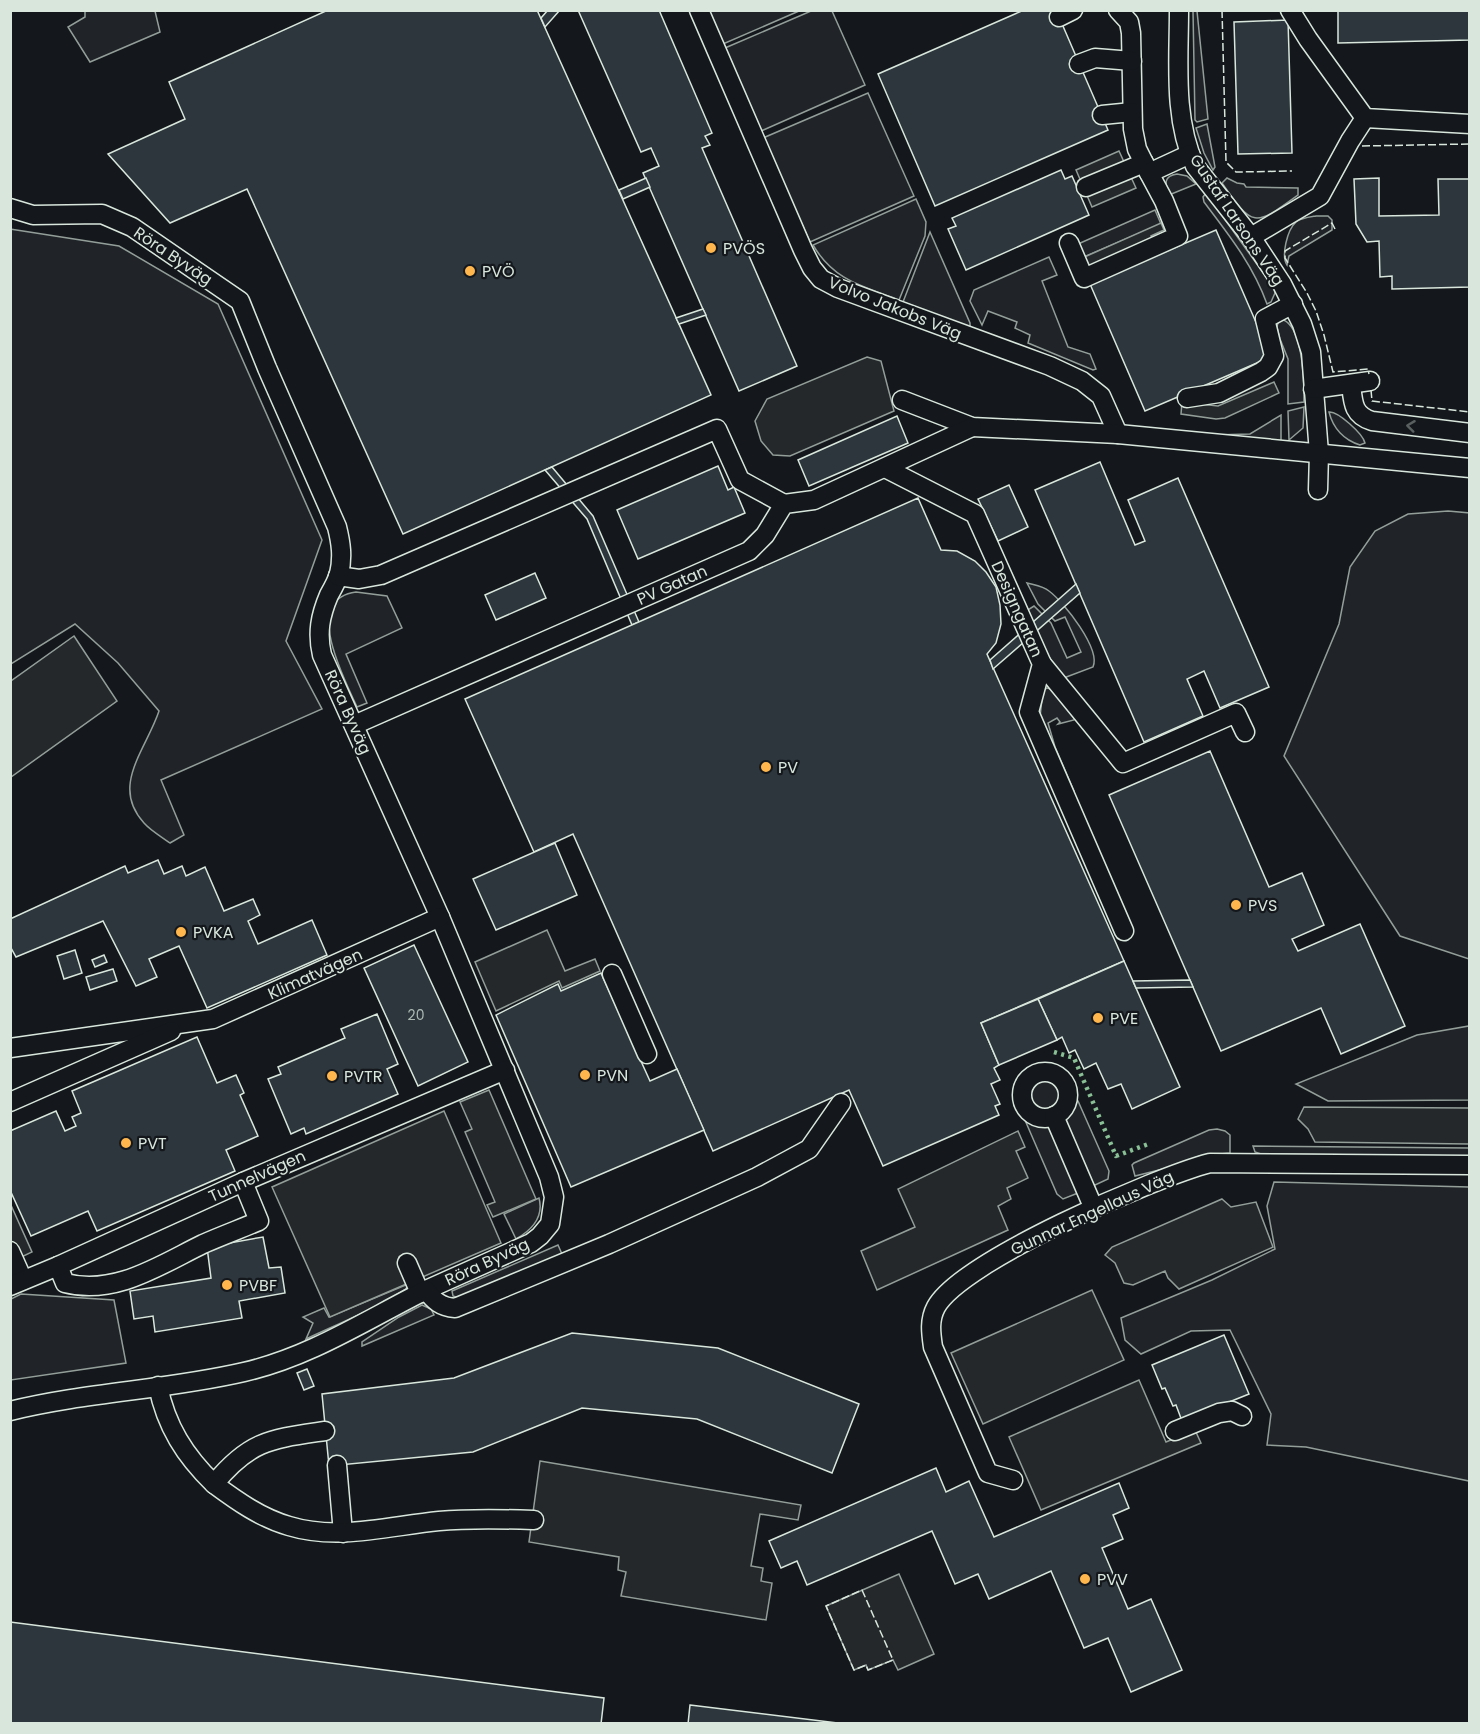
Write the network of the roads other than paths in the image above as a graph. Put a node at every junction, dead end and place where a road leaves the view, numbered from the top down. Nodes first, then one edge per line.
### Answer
1 (699, 10) edge
2 (1118, 10) edge
3 (1179, 10) edge
4 (1290, 10) edge
5 (1132, 61) junction
6 (1079, 64) dead end
7 (1132, 112) junction
8 (1102, 115) dead end
9 (1365, 118) junction
10 (1470, 124) edge
11 (1190, 154) junction
12 (1146, 168) junction
13 (1086, 187) dead end
14 (10, 208) edge
15 (1251, 237) junction
16 (1069, 243) dead end
17 (1293, 304) junction
18 (1370, 381) dead end
19 (1351, 384) junction
20 (1313, 389) junction
21 (1187, 398) dead end
22 (902, 400) dead end
23 (972, 427) junction
24 (1470, 433) edge
25 (1118, 434) junction
26 (1319, 453) junction
27 (885, 468) junction
28 (1470, 468) edge
29 (1318, 490) dead end
30 (784, 504) junction
31 (338, 576) junction
32 (1042, 664) junction
33 (354, 725) junction
34 (1245, 732) dead end
35 (440, 917) junction
36 (1125, 931) dead end
37 (612, 974) dead end
38 (188, 1023) junction
39 (10, 1047) edge
40 (647, 1054) dead end
41 (505, 1070) junction
42 (10, 1102) edge
43 (841, 1103) dead end
44 (1054, 1116) dead end
45 (1470, 1165) edge
46 (243, 1182) junction
47 (1094, 1209) junction
48 (10, 1251) edge
49 (407, 1263) dead end
50 (58, 1266) junction
51 (17, 1283) edge
52 (423, 1291) junction
53 (158, 1386) junction
54 (10, 1411) edge
55 (1242, 1416) dead end
56 (325, 1431) dead end
57 (1175, 1431) dead end
58 (337, 1466) dead end
59 (1013, 1480) dead end
60 (214, 1484) junction
61 (534, 1520) dead end
62 (343, 1533) junction

1 - 25 street, Volvo Jakobs Väg
2 - 5 street
3 - 11 street, Gustaf Larsons Väg
4 - 9 street
5 - 6 street
5 - 7 street
7 - 8 street
7 - 12 street
9 - 10 street
9 - 15 street
11 - 12 street
11 - 15 street, Gustaf Larsons Väg
12 - 13 street
12 - 16 street
14 - 31 street, Röra Byväg
15 - 17 street, Gustaf Larsons Väg
17 - 20 street, Gustaf Larsons Väg
17 - 21 street
18 - 19 street
19 - 20 street
24 -> 19 street
20 - 26 street, Gustaf Larsons Väg
22 - 23 street
23 - 25 street
23 - 27 street
25 - 26 street
26 - 28 street
26 - 29 street, Gustaf Larsons Väg
27 - 30 street
27 - 32 street, Designgatan
30 - 31 street
30 - 33 street, PV Gatan
31 - 33 street, Röra Byväg
32 - 34 street
32 - 36 street, Designgatan
33 - 35 street, Röra Byväg
35 - 38 street, Klimatvägen
35 - 41 street, Röra Byväg
37 - 40 street
38 - 39 street, Klimatvägen
38 - 42 street, Klimatvägen
41 - 46 street, Tunnelvägen
41 - 52 street, Röra Byväg
43 - 52 street
44 - 47 street
45 - 47 street, Gunnar Engellaus Väg
46 - 50 street, Tunnelvägen
46 - 50 street
47 - 59 street, Gunnar Engellaus Väg
48 - 51 street
49 - 52 street
50 - 51 street, Tunnelvägen
52 - 53 street, Röra Byväg
53 - 54 street
53 - 60 street
55 - 57 street
56 - 60 street
58 - 62 street
60 - 62 street
61 - 62 street

